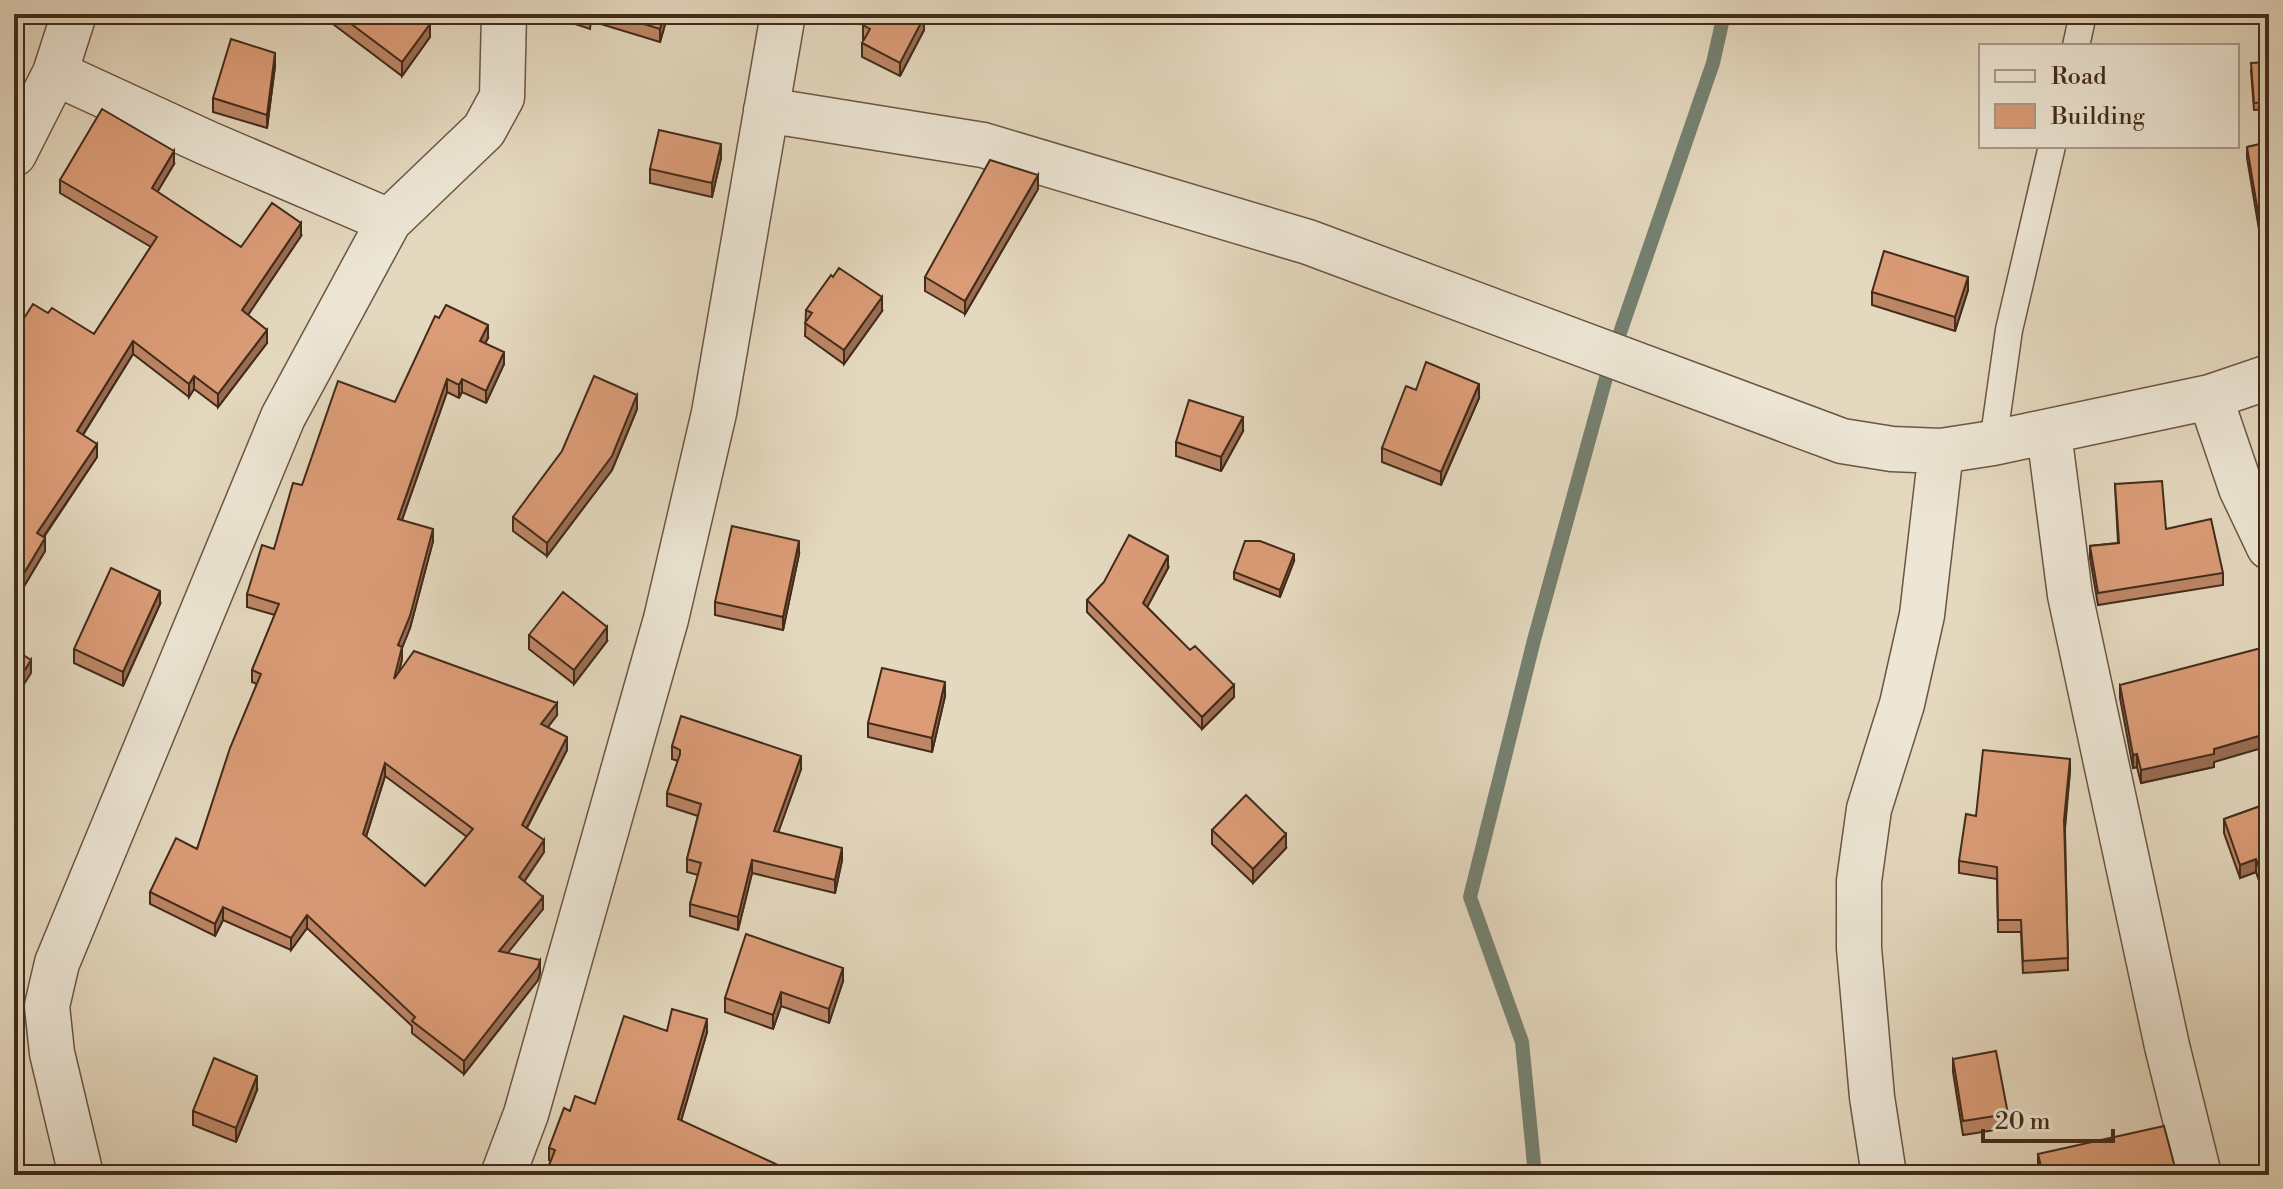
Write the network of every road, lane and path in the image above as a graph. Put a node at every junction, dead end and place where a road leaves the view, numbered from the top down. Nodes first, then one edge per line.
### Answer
1 (74, 14) edge
2 (504, 14) edge
3 (783, 14) edge
4 (2083, 14) edge
5 (2076, 44) edge
6 (55, 73) junction
7 (766, 110) junction
8 (2052, 148) edge
9 (14, 154) edge
10 (389, 221) junction
11 (2269, 377) edge
12 (2210, 397) junction
13 (2049, 433) junction
14 (1993, 443) junction
15 (1941, 451) junction
16 (2269, 547) edge
17 (57, 963) junction
18 (14, 1008) edge
19 (81, 1175) edge
20 (503, 1175) edge
21 (1884, 1175) edge
22 (2199, 1175) edge

1 - 6 street
2 - 10 street
3 - 7 street
4 - 5 lane
6 - 9 street
6 - 10 street
7 - 15 street
7 - 20 street
8 - 14 lane
10 - 17 street
11 - 12 street
12 - 13 street
12 - 16 street
13 - 14 street
13 - 22 street
14 - 15 street
15 - 21 street
17 - 18 street
17 - 19 street

